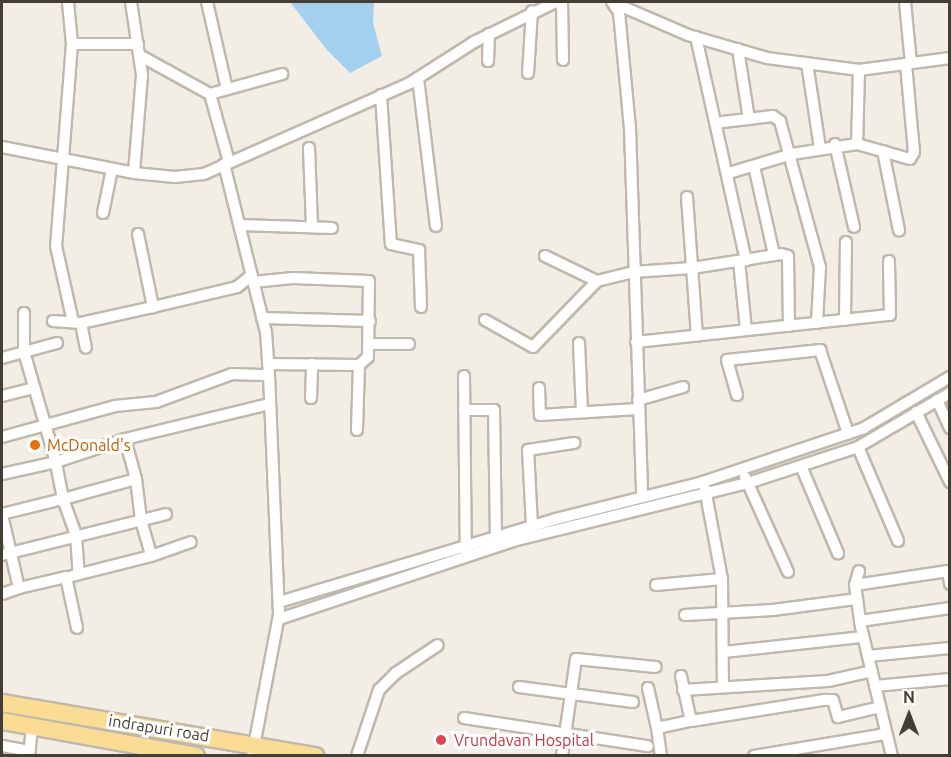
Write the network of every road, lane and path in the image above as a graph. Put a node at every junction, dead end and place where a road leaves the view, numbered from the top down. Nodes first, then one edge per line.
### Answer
1 (68, 2) edge
2 (131, 2) edge
3 (207, 2) edge
4 (556, 2) edge
5 (562, 2) edge
6 (613, 2) edge
7 (905, 2) edge
8 (532, 11) junction
9 (489, 34) junction
10 (696, 37) junction
11 (72, 44) junction
12 (738, 49) junction
13 (138, 50) junction
14 (950, 58) edge
15 (563, 60) dead end
16 (488, 61) dead end
17 (807, 63) junction
18 (909, 63) junction
19 (859, 70) junction
20 (528, 73) dead end
21 (282, 74) dead end
22 (418, 78) junction
23 (227, 89) junction
24 (210, 94) junction
25 (381, 95) junction
26 (749, 119) junction
27 (715, 123) junction
28 (835, 144) junction
29 (857, 144) junction
30 (309, 148) dead end
31 (820, 148) junction
32 (2, 151) edge
33 (882, 151) junction
34 (792, 154) junction
35 (66, 160) junction
36 (226, 163) junction
37 (754, 166) junction
38 (112, 169) junction
39 (134, 173) junction
40 (729, 173) junction
41 (687, 198) dead end
42 (103, 213) dead end
43 (239, 225) junction
44 (436, 226) dead end
45 (312, 227) junction
46 (854, 227) dead end
47 (332, 228) dead end
48 (900, 230) dead end
49 (138, 234) dead end
50 (846, 242) dead end
51 (774, 255) junction
52 (545, 256) dead end
53 (742, 260) junction
54 (889, 261) dead end
55 (692, 268) junction
56 (633, 272) junction
57 (252, 278) junction
58 (597, 281) junction
59 (153, 307) junction
60 (421, 307) dead end
61 (24, 313) dead end
62 (262, 318) junction
63 (485, 320) dead end
64 (845, 320) junction
65 (53, 321) dead end
66 (370, 321) junction
67 (77, 322) junction
68 (817, 323) junction
69 (789, 326) junction
70 (746, 330) junction
71 (697, 336) junction
72 (57, 342) dead end
73 (636, 342) junction
74 (579, 343) dead end
75 (369, 344) junction
76 (409, 344) dead end
77 (86, 348) dead end
78 (24, 352) junction
79 (2, 358) edge
80 (312, 364) junction
81 (358, 365) junction
82 (268, 369) junction
83 (464, 376) dead end
84 (950, 377) edge
85 (683, 387) dead end
86 (34, 388) junction
87 (538, 388) dead end
88 (950, 393) edge
89 (737, 395) dead end
90 (2, 396) edge
91 (311, 398) dead end
92 (937, 400) junction
93 (270, 404) junction
94 (638, 404) junction
95 (464, 411) junction
96 (582, 412) junction
97 (916, 412) junction
98 (45, 425) junction
99 (950, 428) edge
100 (357, 430) dead end
101 (848, 433) junction
102 (2, 437) edge
103 (126, 439) junction
104 (574, 443) dead end
105 (858, 447) junction
106 (56, 462) junction
107 (801, 466) junction
108 (741, 470) junction
109 (2, 474) edge
110 (136, 479) junction
111 (703, 482) junction
112 (950, 482) edge
113 (748, 483) junction
114 (706, 494) junction
115 (642, 497) junction
116 (63, 500) junction
117 (166, 514) dead end
118 (2, 515) edge
119 (141, 520) junction
120 (532, 526) junction
121 (76, 535) junction
122 (898, 541) dead end
123 (191, 542) dead end
124 (496, 542) junction
125 (466, 551) junction
126 (7, 553) edge
127 (838, 554) dead end
128 (151, 556) junction
129 (859, 571) dead end
130 (788, 572) dead end
131 (78, 574) junction
132 (66, 577) junction
133 (722, 579) junction
134 (950, 584) edge
135 (656, 585) dead end
136 (855, 585) junction
137 (19, 588) junction
138 (2, 594) edge
139 (857, 599) junction
140 (279, 602) junction
141 (950, 608) edge
142 (723, 613) junction
143 (685, 615) dead end
144 (279, 619) junction
145 (860, 621) junction
146 (77, 628) dead end
147 (864, 637) junction
148 (438, 645) dead end
149 (950, 648) edge
150 (724, 652) junction
151 (868, 656) junction
152 (656, 667) dead end
153 (872, 671) junction
154 (681, 676) dead end
155 (950, 679) edge
156 (875, 686) junction
157 (519, 687) dead end
158 (723, 687) junction
159 (648, 688) dead end
160 (683, 690) junction
161 (571, 694) junction
162 (633, 702) dead end
163 (2, 703) edge
164 (880, 707) junction
165 (464, 718) dead end
166 (2, 721) edge
167 (692, 721) junction
168 (32, 726) junction
169 (657, 728) junction
170 (565, 734) junction
171 (886, 734) junction
172 (2, 746) edge
173 (648, 746) dead end
174 (233, 748) edge
175 (253, 750) edge
176 (30, 753) edge
177 (177, 754) edge
178 (196, 756) edge
179 (316, 756) edge
180 (357, 756) edge
181 (562, 756) edge
182 (661, 756) edge
183 (754, 756) edge
184 (892, 756) edge

1 - 11 street
2 - 13 street
3 - 23 street
4 - 8 street
5 - 15 street
6 - 10 street
6 - 56 street
7 - 18 street
8 - 9 street
8 - 20 street
9 - 16 street
9 - 22 street
10 - 12 street
10 - 27 street
11 - 13 street
11 - 35 street
12 - 17 street
12 - 26 street
13 - 24 street
13 - 39 street
14 - 18 street
17 - 19 street
17 - 31 street
18 - 19 street
18 - 33 street
19 - 29 street
21 - 23 street
22 - 25 street
22 - 44 street
23 - 24 street
24 - 36 street
25 - 36 street
25 - 60 street
26 - 27 street
26 - 34 street
27 - 40 street
28 - 29 street
28 - 31 street
28 - 46 street
29 - 33 street
30 - 45 street
31 - 34 street
32 - 35 street
33 - 48 street
34 - 37 street
34 - 68 street
35 - 38 street
35 - 67 street
36 - 39 street
36 - 43 street
37 - 40 street
37 - 51 street
38 - 39 street
38 - 42 street
40 - 53 street
41 - 55 street
43 - 45 street
43 - 57 street
45 - 47 street
49 - 59 street
50 - 64 street
51 - 53 street
51 - 69 street
52 - 58 street
53 - 55 street
53 - 70 street
54 - 64 street
55 - 56 street
55 - 71 street
56 - 58 street
56 - 73 street
57 - 59 street
57 - 62 street
57 - 66 street
58 - 63 street
59 - 67 street
61 - 78 street
62 - 66 street
62 - 82 street
64 - 68 street
65 - 67 street
66 - 75 street
67 - 77 street
68 - 69 street
69 - 70 street
70 - 71 street
71 - 73 street
72 - 78 street
73 - 94 street
74 - 96 street
75 - 76 street
75 - 81 street
78 - 79 street
78 - 86 street
80 - 81 street
80 - 82 street
80 - 91 street
81 - 100 street
82 - 93 street
82 - 98 street
83 - 95 street
84 - 101 street
85 - 94 street
86 - 90 street
86 - 98 street
87 - 96 street
88 - 92 street
89 - 101 street
92 - 97 street
92 - 99 street
93 - 103 street
93 - 140 street
94 - 96 street
94 - 115 street
95 - 124 street
95 - 125 street
97 - 105 street
97 - 112 street
98 - 102 street
98 - 106 street
101 - 108 street
103 - 106 street
103 - 110 street
104 - 120 street
105 - 107 street
105 - 122 street
106 - 109 street
106 - 116 street
107 - 113 street
107 - 127 street
108 - 111 street
108 - 113 street
110 - 116 street
110 - 119 street
111 - 114 street
111 - 115 street
113 - 114 street
113 - 130 street
114 - 124 street
114 - 133 street
115 - 120 street
116 - 118 street
116 - 121 street
117 - 119 street
118 - 126 street
119 - 121 street
119 - 128 street
120 - 124 street
121 - 126 street
121 - 131 street
123 - 128 street
124 - 125 street
125 - 140 street
125 - 144 street
126 - 137 street
128 - 131 street
129 - 136 street
131 - 132 street
132 - 137 street
132 - 146 street
133 - 135 street
133 - 142 street
134 - 136 street
136 - 139 street
137 - 138 street
139 - 142 street
139 - 145 street
140 - 144 street
141 - 145 street
142 - 143 street
142 - 150 street
144 - 175 street
145 - 147 street
147 - 150 street
147 - 151 street
148 - 180 street
149 - 151 street
150 - 158 street
151 - 153 street
152 - 161 street
153 - 156 street
153 - 158 street
154 - 160 street
155 - 156 street
156 - 164 street
157 - 161 street
158 - 160 street
159 - 169 street
160 - 167 street
161 - 162 street
161 - 170 street
163 - 174 main road, indrapuri road
164 - 167 street
164 - 171 street
165 - 170 street
166 - 168 main road, indrapuri road
167 - 169 street
168 - 176 street
168 - 177 main road, indrapuri road
169 - 182 street
170 - 173 street
170 - 181 street
171 - 183 street
171 - 184 street
172 - 176 street
174 - 175 main road, indrapuri road
175 - 179 main road, indrapuri road
177 - 178 main road, indrapuri road

